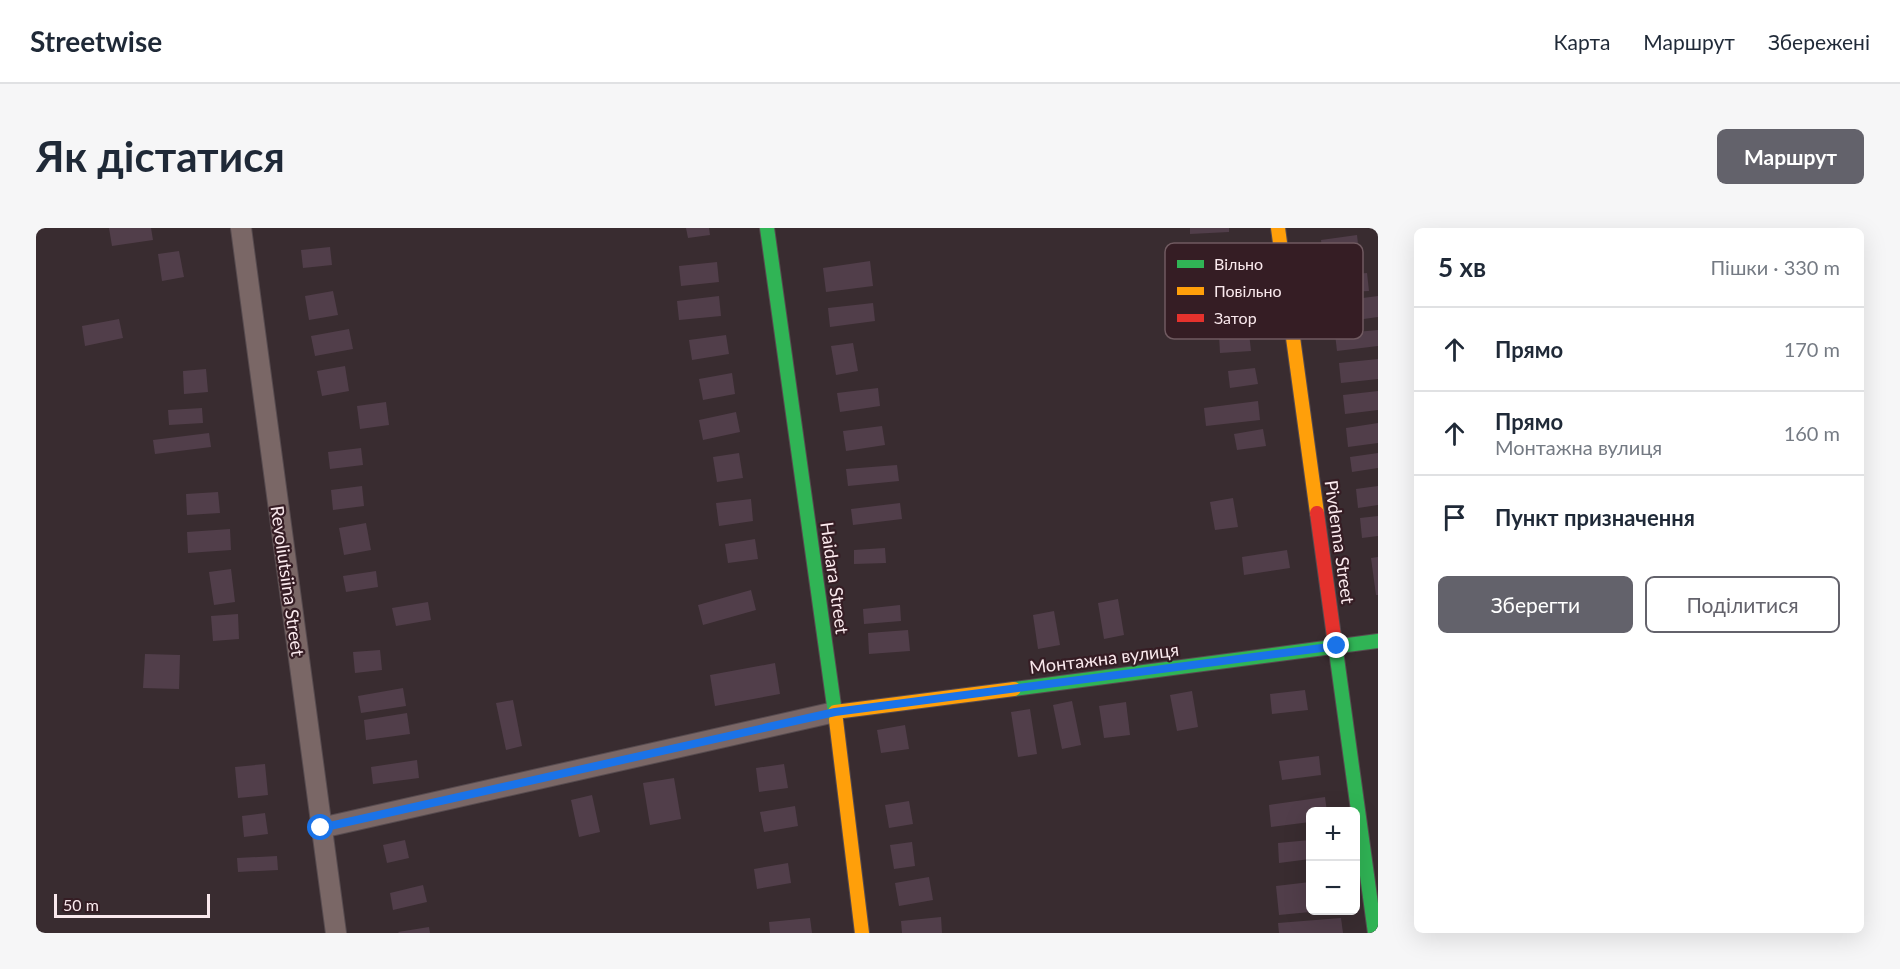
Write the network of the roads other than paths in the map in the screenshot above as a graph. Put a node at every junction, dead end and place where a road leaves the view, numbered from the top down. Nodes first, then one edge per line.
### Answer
1 (241, 228) edge
2 (767, 228) edge
3 (1278, 228) edge
4 (1280, 243) edge
5 (1294, 339) edge
6 (1378, 641) edge
7 (1337, 646) junction
8 (835, 712) junction
9 (321, 828) junction
10 (336, 933) edge
11 (862, 933) edge
12 (1375, 933) edge

1 - 9 street, Revoliutsiina Street
2 - 8 street, Haidara Street
3 - 4 street, Pivdenna Street
5 - 7 street, Pivdenna Street
6 - 7 street, Монтажна вулиця
7 - 8 street, Монтажна вулиця
7 - 12 street, Pivdenna Street
8 - 9 street
8 - 11 street, Haidara Street
9 - 10 street, Revoliutsiina Street

